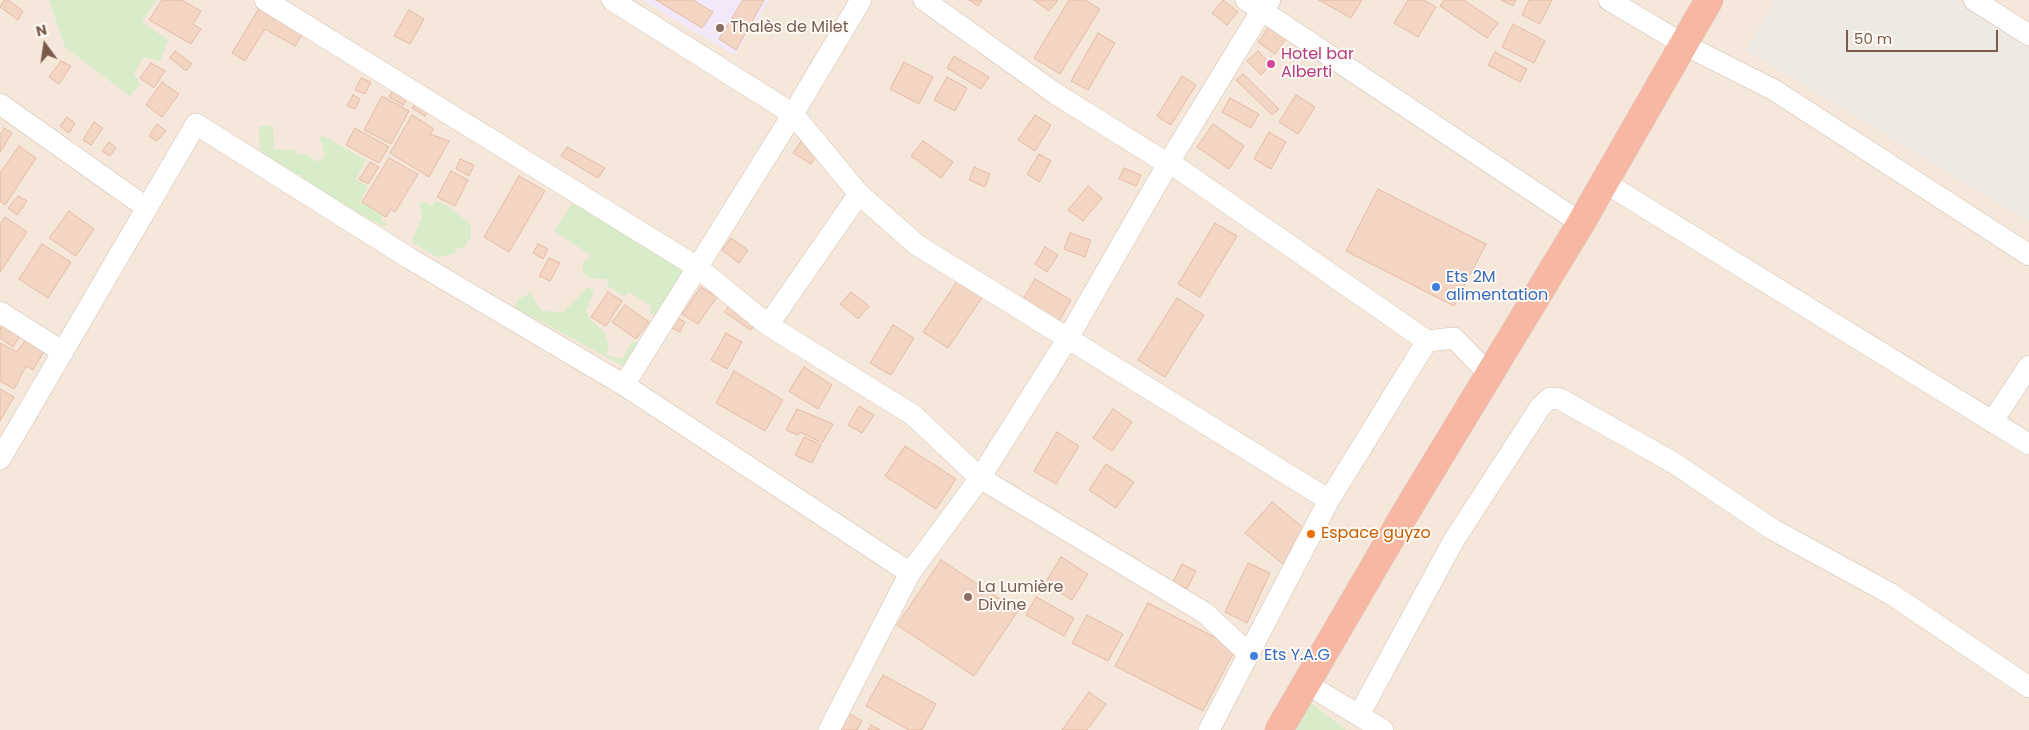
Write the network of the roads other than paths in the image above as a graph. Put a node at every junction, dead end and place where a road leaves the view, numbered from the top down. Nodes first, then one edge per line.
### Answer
1 (265, 0) edge
2 (612, 0) edge
3 (861, 0) edge
4 (924, 0) edge
5 (1609, 0) edge
6 (1709, 0) edge
7 (1974, 0) edge
8 (1259, 3) edge
9 (2029, 35) edge
10 (1683, 44) junction
11 (0, 104) edge
12 (793, 114) junction
13 (1169, 162) junction
14 (1604, 182) junction
15 (859, 194) junction
16 (147, 208) junction
17 (1581, 223) junction
18 (2029, 255) edge
19 (697, 267) junction
20 (0, 312) edge
21 (768, 325) junction
22 (1068, 338) junction
23 (1427, 341) junction
24 (63, 352) junction
25 (2029, 366) edge
26 (1489, 374) junction
27 (624, 385) junction
28 (1992, 422) junction
29 (2029, 444) edge
30 (0, 458) edge
31 (980, 478) junction
32 (1329, 500) junction
33 (910, 573) junction
34 (1248, 654) junction
35 (1307, 684) junction
36 (2029, 687) edge
37 (1359, 715) junction
38 (830, 730) edge
39 (1209, 730) edge
40 (1279, 730) edge
41 (1383, 730) edge

1 - 19 street
2 - 12 street
3 - 12 street
4 - 13 street
5 - 10 street
6 - 10 highway
7 - 9 street
8 - 13 street
8 - 17 street
10 - 14 highway
10 - 18 street
11 - 16 street
12 - 15 street
12 - 19 street
13 - 22 street
13 - 23 street
14 - 17 highway
14 - 28 street
15 - 21 street
15 - 22 street
16 - 24 street
16 - 27 street
17 - 26 highway
19 - 21 street
19 - 27 street
20 - 24 street
21 - 31 street
22 - 31 street
22 - 32 street
23 - 26 street
23 - 32 street
24 - 30 street
25 - 28 street
26 - 35 highway
27 - 33 street
28 - 29 street
31 - 33 street
31 - 34 street
32 - 34 street
33 - 38 street
34 - 39 street
35 - 37 street
35 - 40 highway
36 - 37 street
37 - 41 street

